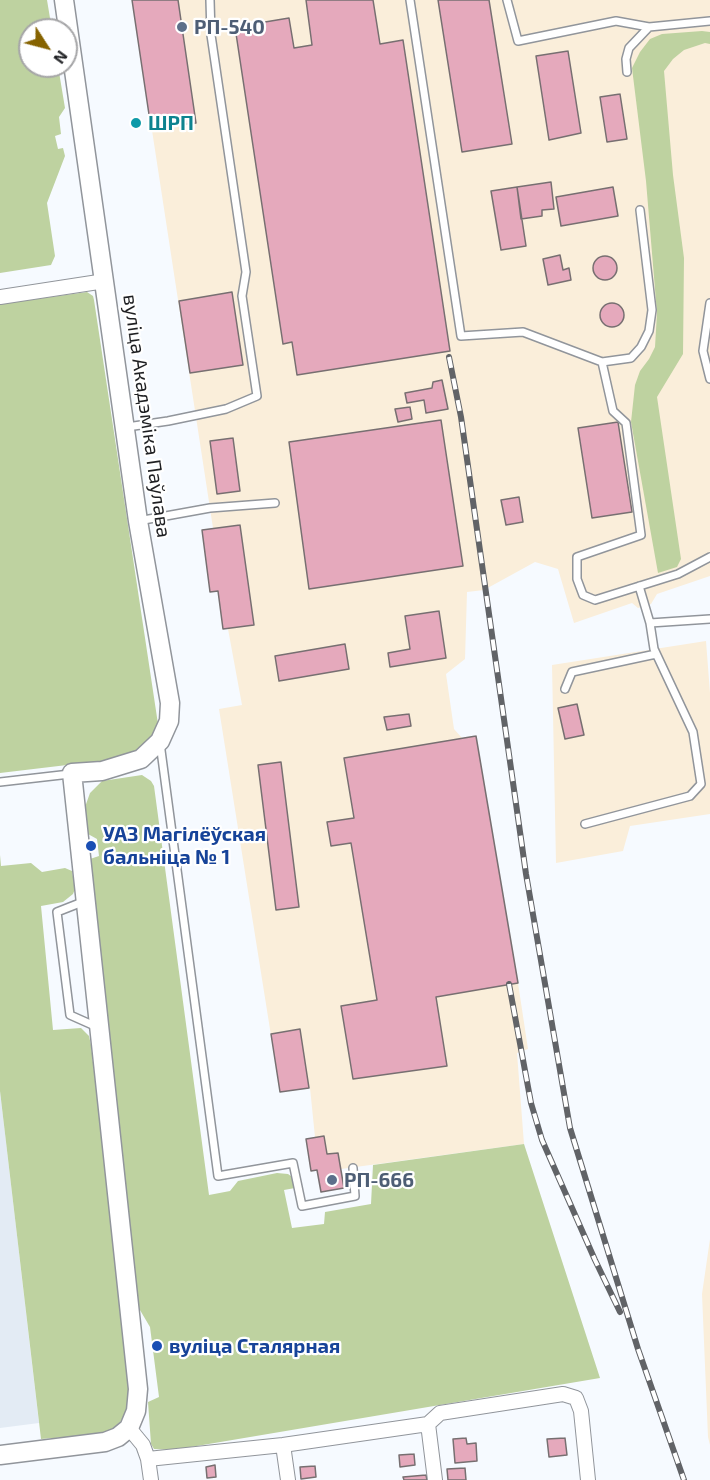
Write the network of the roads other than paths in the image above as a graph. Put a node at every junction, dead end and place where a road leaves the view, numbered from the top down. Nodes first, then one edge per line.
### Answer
1 (64, 0) edge
2 (210, 0) edge
3 (410, 0) edge
4 (507, 0) edge
5 (710, 21) edge
6 (649, 27) junction
7 (627, 72) dead end
8 (640, 210) dead end
9 (105, 281) junction
10 (0, 297) edge
11 (710, 303) edge
12 (602, 362) junction
13 (710, 379) edge
14 (125, 427) junction
15 (275, 503) dead end
16 (138, 520) junction
17 (710, 557) edge
18 (639, 586) junction
19 (710, 619) edge
20 (650, 623) junction
21 (656, 654) junction
22 (565, 689) dead end
23 (160, 741) junction
24 (72, 773) junction
25 (0, 782) edge
26 (585, 824) dead end
27 (87, 900) junction
28 (99, 1028) junction
29 (353, 1168) dead end
30 (428, 1424) junction
31 (129, 1428) junction
32 (283, 1445) junction
33 (0, 1455) edge
34 (148, 1459) junction
35 (151, 1480) edge
36 (288, 1480) edge
37 (435, 1480) edge
38 (588, 1480) edge

1 - 9 main road, вуліца Акадэміка Паўлава
2 - 14 lane
3 - 12 lane
4 - 6 lane
5 - 6 lane
6 - 7 lane
8 - 12 lane
9 - 10 street
9 - 14 main road, вуліца Акадэміка Паўлава
11 - 13 lane
12 - 18 lane
14 - 16 main road, вуліца Акадэміка Паўлава
15 - 16 lane
16 - 23 main road, вуліца Акадэміка Паўлава
17 - 18 lane
18 - 20 lane
19 - 20 lane
20 - 21 lane
21 - 22 lane
21 - 26 lane
23 - 24 main road
23 - 29 lane
24 - 25 lane
24 - 27 main road
27 - 28 main road
27 - 28 lane
28 - 31 main road
30 - 32 street
30 - 37 street
30 - 38 street
31 - 33 main road
31 - 34 street
32 - 34 street
32 - 36 street
34 - 35 street

